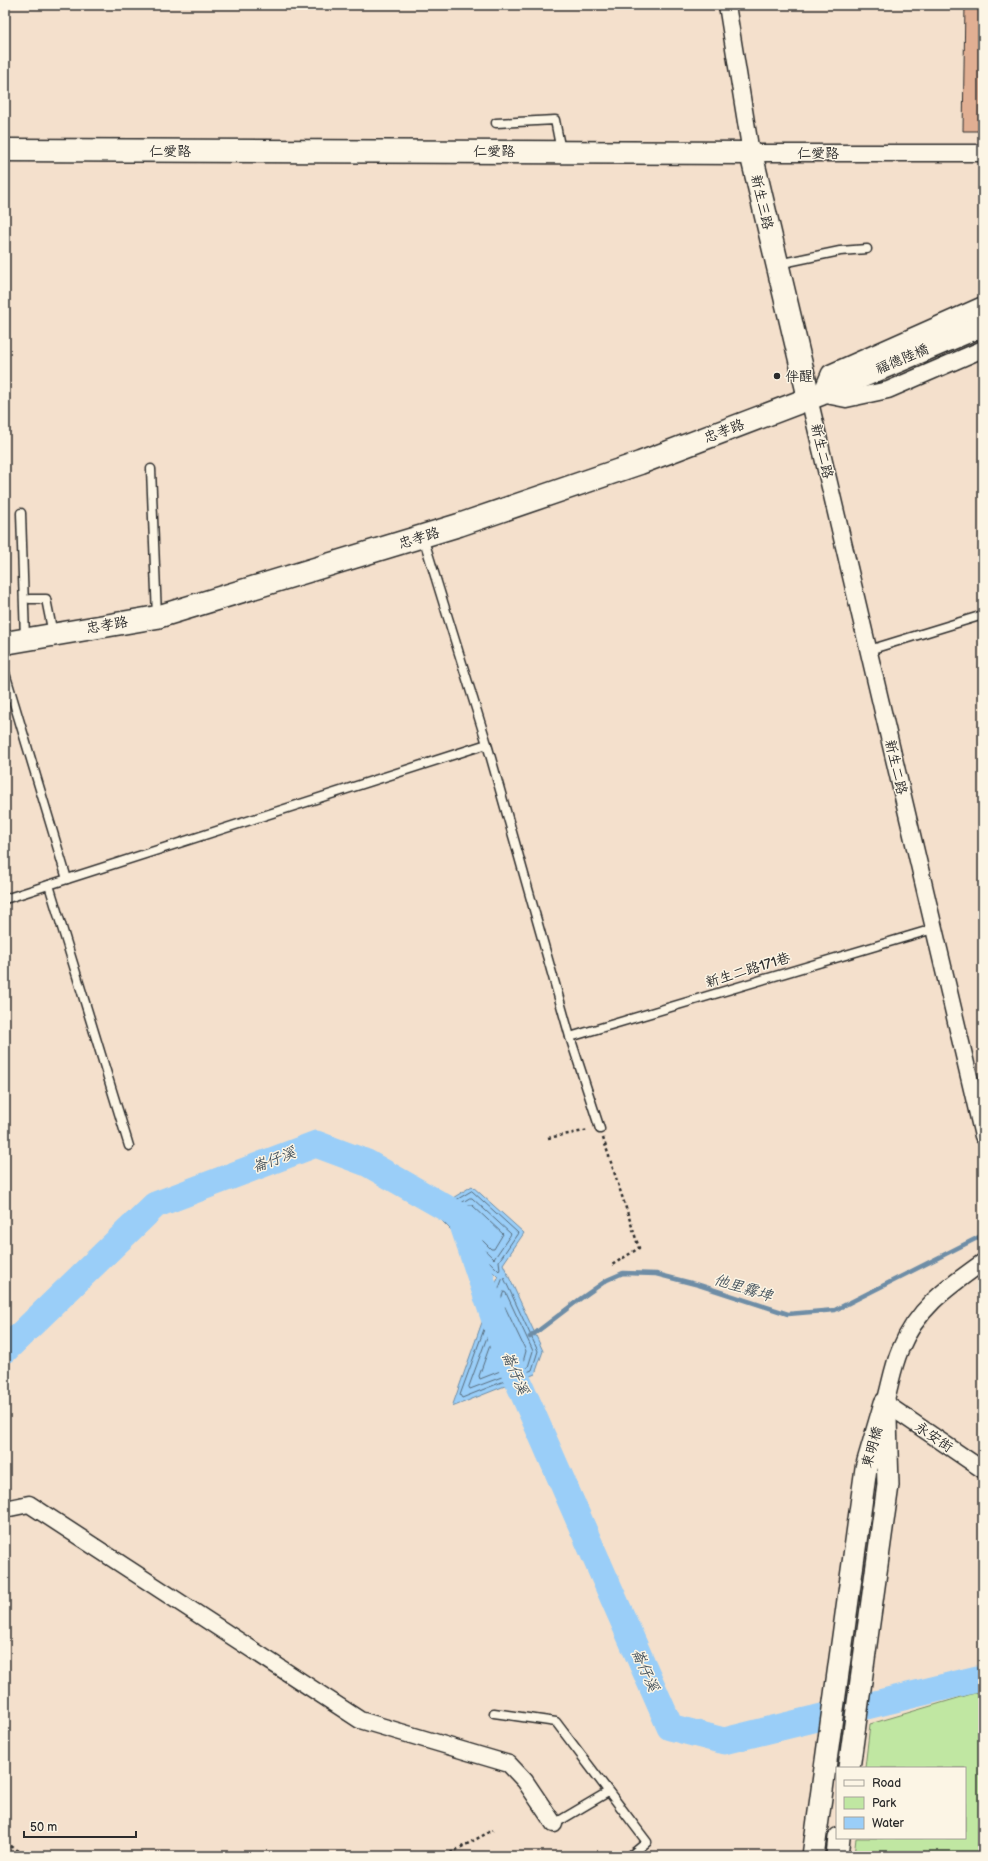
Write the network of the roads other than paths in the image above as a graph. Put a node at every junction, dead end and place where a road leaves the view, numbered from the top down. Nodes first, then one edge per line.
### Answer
1 (727, 5) edge
2 (496, 123) dead end
3 (5, 150) edge
4 (561, 151) junction
5 (751, 153) junction
6 (983, 153) edge
7 (867, 249) dead end
8 (777, 264) junction
9 (983, 305) edge
10 (983, 325) edge
11 (983, 349) edge
12 (815, 396) junction
13 (151, 469) dead end
14 (20, 513) dead end
15 (423, 537) junction
16 (30, 599) dead end
17 (983, 615) edge
18 (156, 617) junction
19 (53, 634) junction
20 (15, 641) edge
21 (869, 650) junction
22 (5, 673) edge
23 (487, 744) junction
24 (68, 879) junction
25 (49, 885) junction
26 (5, 899) edge
27 (933, 929) junction
28 (570, 1037) junction
29 (600, 1129) road end
30 (983, 1136) edge
31 (129, 1146) dead end
32 (983, 1262) edge
33 (885, 1403) junction
34 (983, 1470) edge
35 (5, 1509) edge
36 (494, 1713) dead end
37 (849, 1767) edge
38 (608, 1792) junction
39 (554, 1824) joint
40 (839, 1839) edge
41 (630, 1856) edge
42 (813, 1856) edge
43 (837, 1856) edge

1 - 5 street, 新生三路
2 - 4 lane
3 - 4 main road, 仁愛路
4 - 5 main road, 仁愛路
5 - 6 street, 仁愛路
5 - 8 main road, 新生三路
7 - 8 lane
8 - 12 main road, 新生三路
9 - 12 street
10 - 12 main road, 福德陸橋
11 - 12 street
12 - 15 main road, 忠孝路
12 - 21 street, 新生二路
13 - 18 lane
14 - 20 lane
15 - 18 main road, 忠孝路
15 - 23 lane
16 - 19 lane
17 - 21 lane
18 - 19 main road, 忠孝路
19 - 20 main road, 忠孝路
21 - 27 street, 新生二路
22 - 24 lane
23 - 24 lane
23 - 28 lane
24 - 25 lane
25 - 26 lane
25 - 31 lane
27 - 28 lane, 新生二路171巷
27 - 30 street, 新生二路
28 - 29 lane
32 - 33 street
33 - 34 street, 永安街
33 - 37 street, 東明橋
33 - 42 street, 東明橋
35 - 39 street
36 - 38 lane
38 - 39 lane
38 - 41 lane
40 - 43 street

